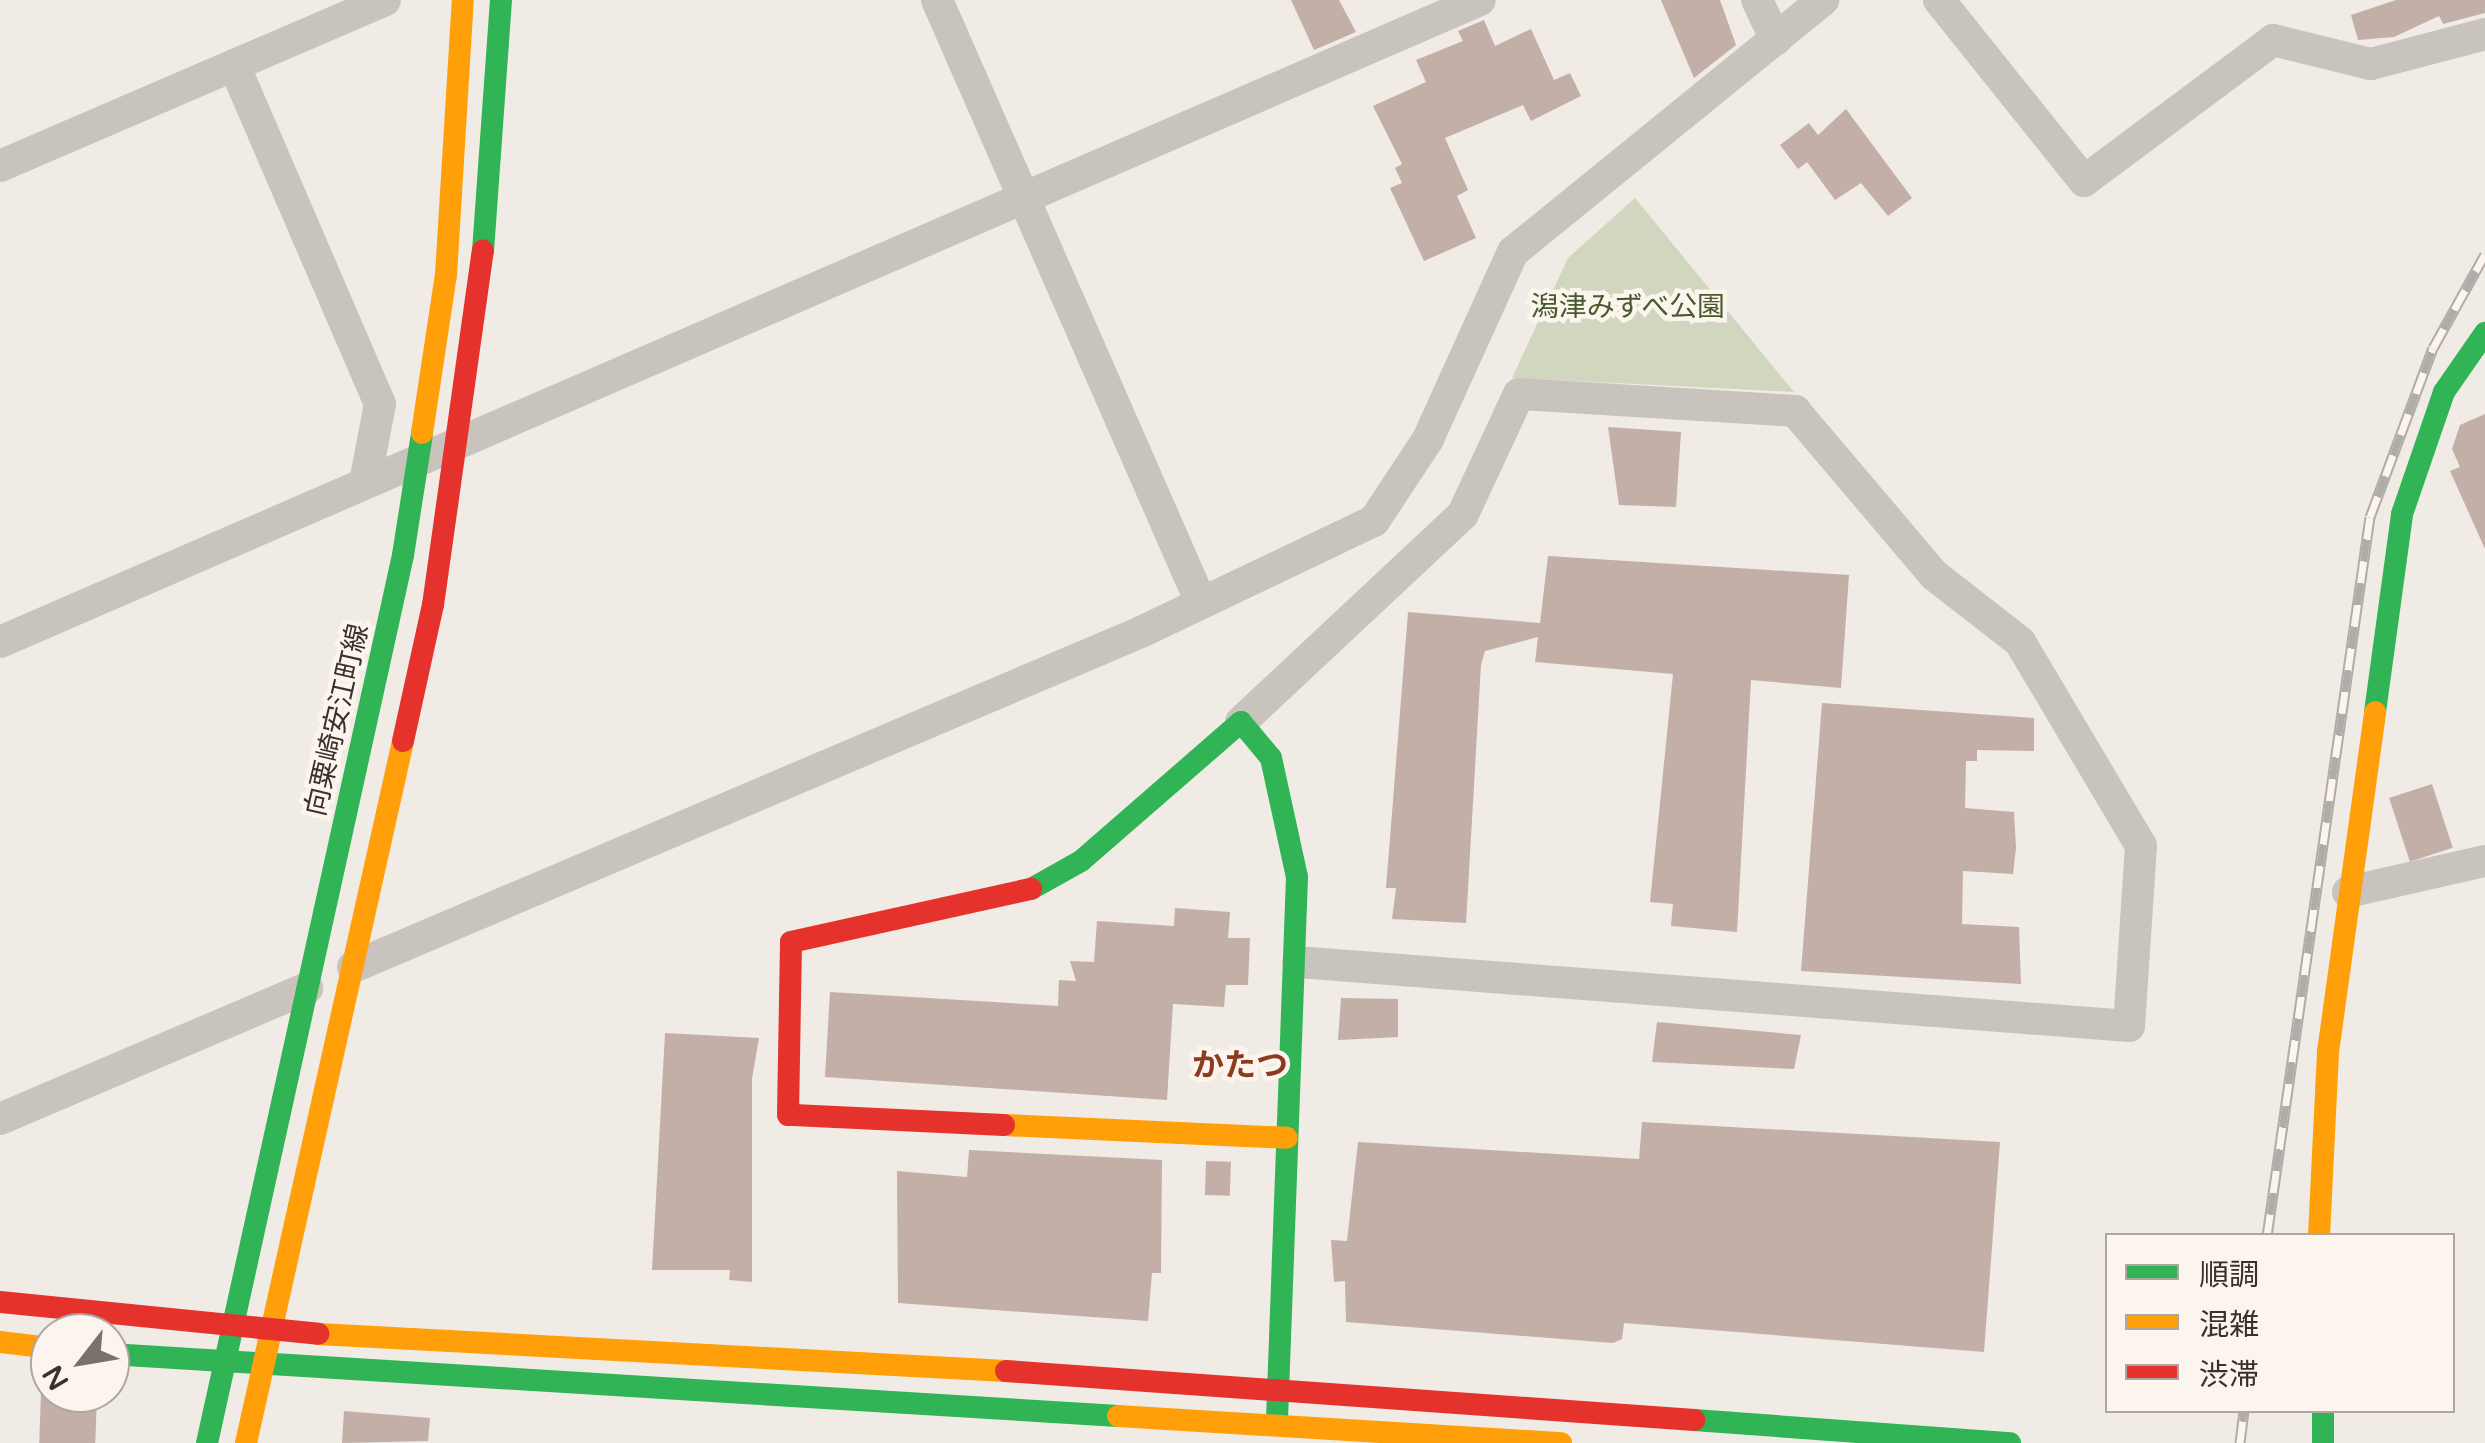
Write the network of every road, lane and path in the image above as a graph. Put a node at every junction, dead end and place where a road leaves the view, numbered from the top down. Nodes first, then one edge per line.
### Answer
1 (385, 0) edge
2 (463, 0) edge
3 (501, 0) edge
4 (937, 0) edge
5 (1480, 0) edge
6 (1757, 0) edge
7 (1823, 0) edge
8 (1939, 0) edge
9 (2485, 34) edge
10 (1776, 40) junction
11 (234, 65) junction
12 (0, 166) edge
13 (1026, 199) junction
14 (2485, 333) edge
15 (456, 447) junction
16 (415, 464) junction
17 (365, 483) junction
18 (1199, 598) junction
19 (0, 642) edge
20 (1241, 722) junction
21 (2485, 861) edge
22 (2348, 892) junction
23 (1298, 962) junction
24 (353, 967) junction
25 (307, 988) junction
26 (0, 1119) edge
27 (1287, 1138) junction
28 (2319, 1233) edge
29 (0, 1302) edge
30 (231, 1330) junction
31 (272, 1332) junction
32 (0, 1342) edge
33 (30, 1346) edge
34 (130, 1356) edge
35 (225, 1364) junction
36 (262, 1367) junction
37 (1278, 1388) junction
38 (2324, 1413) edge
39 (1276, 1421) junction
40 (207, 1443) edge
41 (246, 1443) edge
42 (1561, 1443) edge
43 (2010, 1443) edge
44 (2323, 1443) edge

1 - 11 street
2 - 16 street, 向粟崎安江町線
3 - 15 street
4 - 13 street
5 - 13 street
6 - 10 street
7 - 10 street
8 - 9 street
10 - 18 street
11 - 12 street
11 - 17 street
13 - 15 street
13 - 18 street
14 - 22 street
15 - 16 street
15 - 24 street
16 - 17 street
16 - 25 street, 向粟崎安江町線
17 - 19 street
18 - 24 street
20 - 23 street
20 - 23 street
20 - 27 street
21 - 22 street
22 - 28 street
23 - 27 street
24 - 31 street
25 - 26 street
25 - 30 street, 向粟崎安江町線
27 - 37 street
29 - 30 street
30 - 31 street
30 - 35 street, 向粟崎安江町線
31 - 36 street
31 - 37 street
32 - 33 street
34 - 35 street
35 - 36 street
35 - 40 street, 向粟崎安江町線
36 - 39 street
36 - 41 street
37 - 39 street
37 - 43 street
38 - 44 street
39 - 42 street

